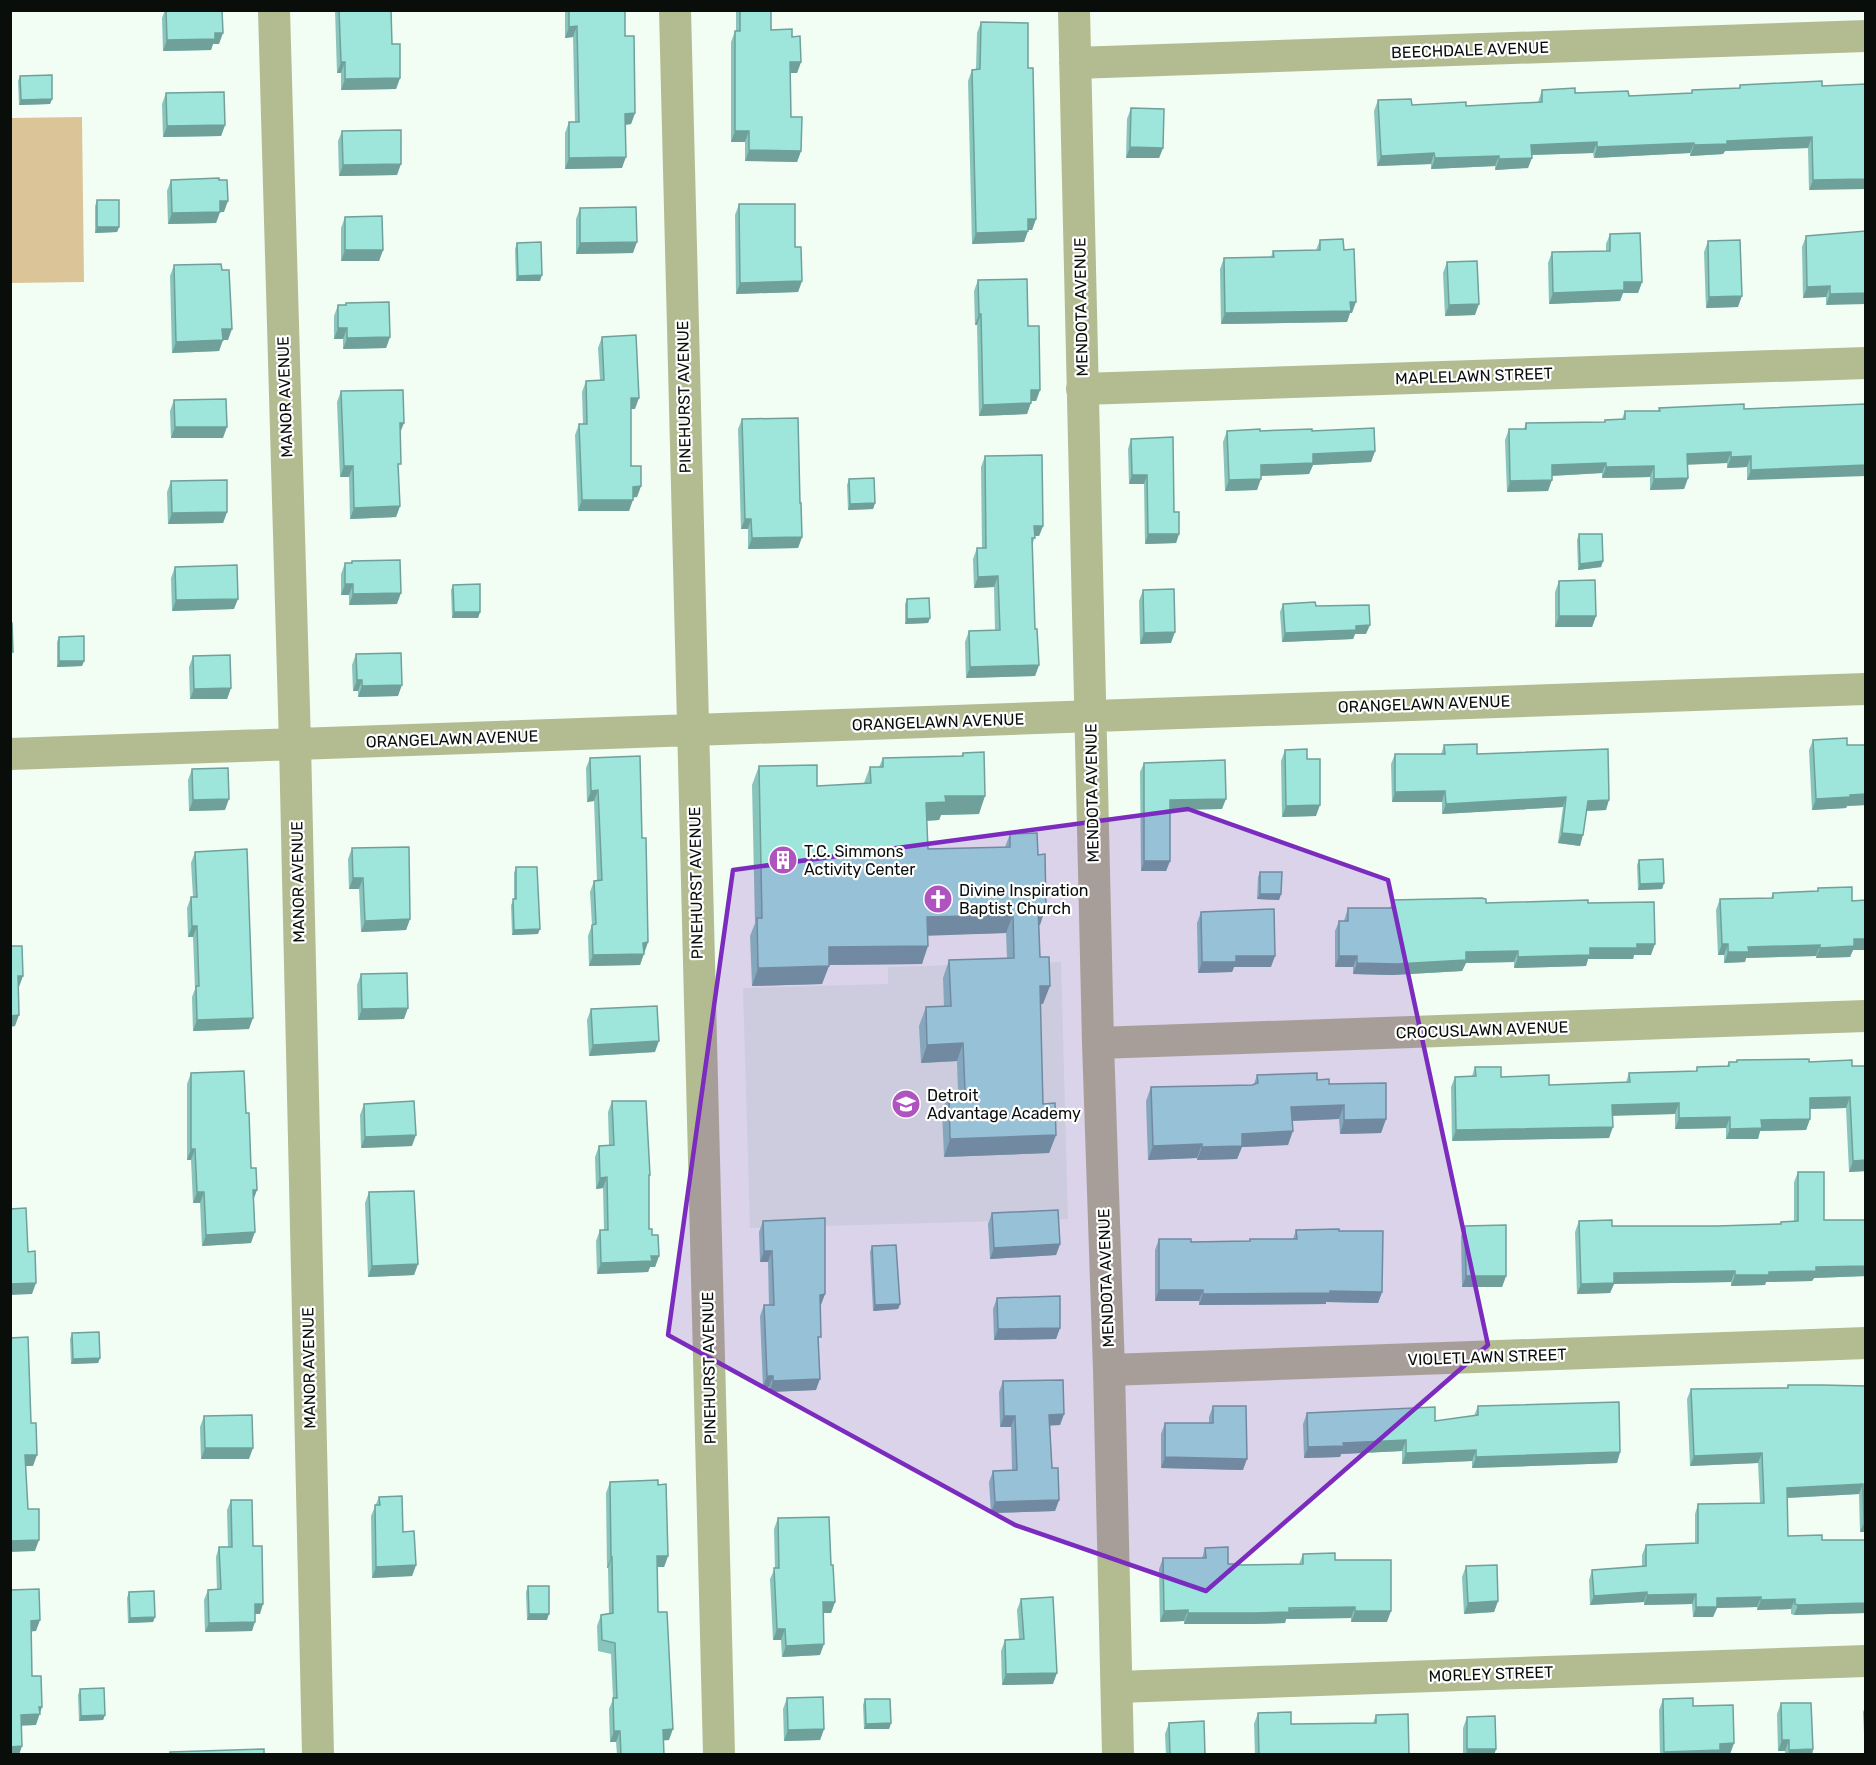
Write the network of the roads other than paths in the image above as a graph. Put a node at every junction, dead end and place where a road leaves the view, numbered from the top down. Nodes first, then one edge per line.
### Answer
1 (274, 10) edge
2 (675, 10) edge
3 (1074, 10) edge
4 (1866, 36) edge
5 (1075, 63) junction
6 (1866, 363) edge
7 (1083, 389) junction
8 (1866, 689) edge
9 (1090, 716) junction
10 (692, 730) junction
11 (295, 744) junction
12 (10, 754) edge
13 (1866, 1016) edge
14 (1098, 1043) junction
15 (1866, 1343) edge
16 (1109, 1370) junction
17 (1866, 1661) edge
18 (1117, 1688) junction
19 (318, 1755) edge
20 (719, 1755) edge
21 (1118, 1755) edge

1 - 11 street, MANOR AVENUE
2 - 10 street, PINEHURST AVENUE
3 - 5 street, MENDOTA AVENUE
4 - 5 street, BEECHDALE AVENUE
5 - 7 street, MENDOTA AVENUE
6 - 7 street, MAPLELAWN STREET
7 - 9 street, MENDOTA AVENUE
8 - 9 street, ORANGELAWN AVENUE
9 - 10 street, ORANGELAWN AVENUE
9 - 14 street, MENDOTA AVENUE
10 - 11 street, ORANGELAWN AVENUE
10 - 20 street, PINEHURST AVENUE
11 - 12 street, ORANGELAWN AVENUE
11 - 19 street, MANOR AVENUE
13 - 14 street, CROCUSLAWN AVENUE
14 - 16 street, MENDOTA AVENUE
15 - 16 street, VIOLETLAWN STREET
16 - 18 street, MENDOTA AVENUE
17 - 18 street, MORLEY STREET
18 - 21 street, MENDOTA AVENUE

